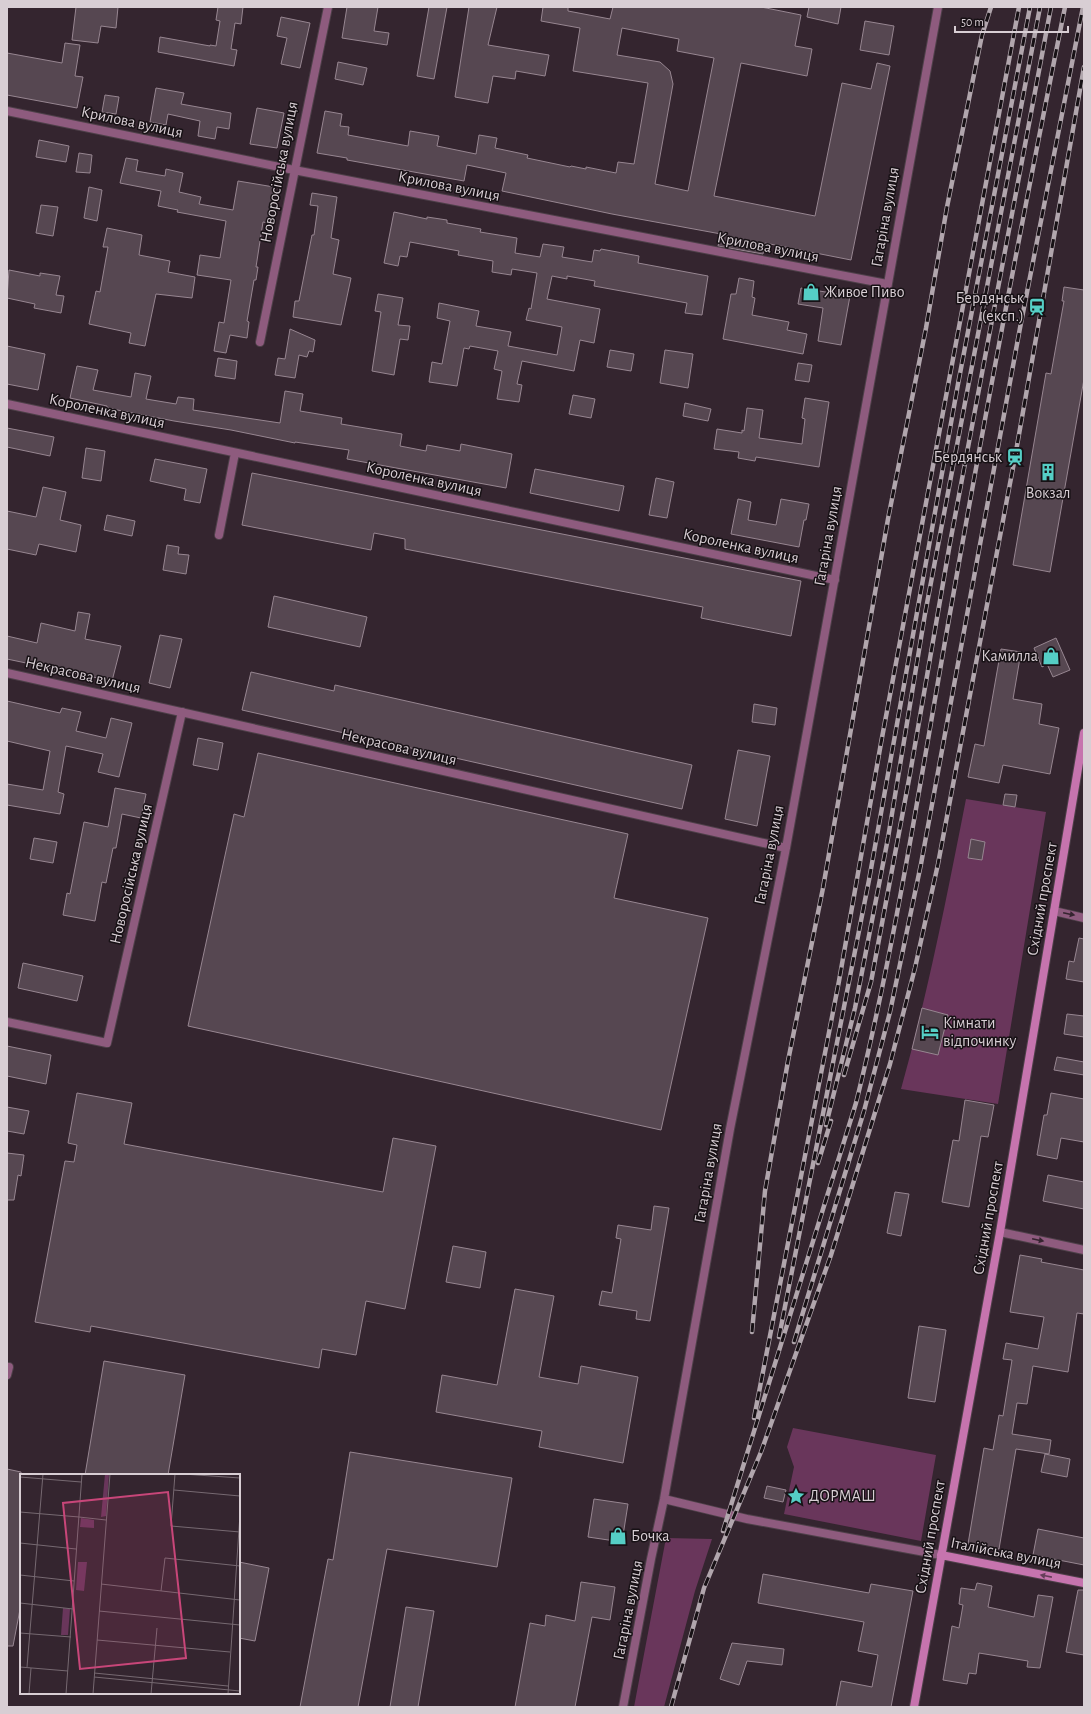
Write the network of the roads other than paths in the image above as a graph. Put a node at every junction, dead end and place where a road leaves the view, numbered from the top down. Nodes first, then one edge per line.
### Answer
1 (328, 7) edge
2 (938, 7) edge
3 (7, 111) edge
4 (294, 170) junction
5 (887, 284) junction
6 (260, 342) dead end
7 (7, 404) edge
8 (235, 453) junction
9 (218, 536) dead end
10 (835, 580) junction
11 (7, 673) edge
12 (182, 712) junction
13 (1084, 733) edge
14 (786, 848) junction
15 (1054, 911) junction
16 (1084, 918) edge
17 (7, 1022) edge
18 (1000, 1232) junction
19 (1084, 1250) edge
20 (664, 1499) junction
21 (941, 1555) junction
22 (1084, 1583) edge
23 (623, 1707) edge
24 (914, 1707) edge

1 - 4 street, Новоросійська вулиця
2 - 5 street, Гагаріна вулиця
3 - 4 street, Крилова вулиця
4 - 5 street, Крилова вулиця
4 - 6 street, Новоросійська вулиця
5 - 10 street, Гагаріна вулиця
7 - 8 street, Короленка вулиця
8 - 9 street
8 - 10 street, Короленка вулиця
10 - 14 street, Гагаріна вулиця
11 - 12 street, Некрасова вулиця
12 - 14 street, Некрасова вулиця
12 - 17 street, Новоросійська вулиця
13 - 15 main road, Східний проспект
14 - 20 street, Гагаріна вулиця
15 -> 16 street
15 - 18 main road, Східний проспект
18 -> 19 street
18 - 21 main road, Східний проспект
20 - 21 street, Італійська вулиця
20 - 23 street, Гагаріна вулиця
22 -> 21 main road, Італійська вулиця
21 - 24 main road, Східний проспект

